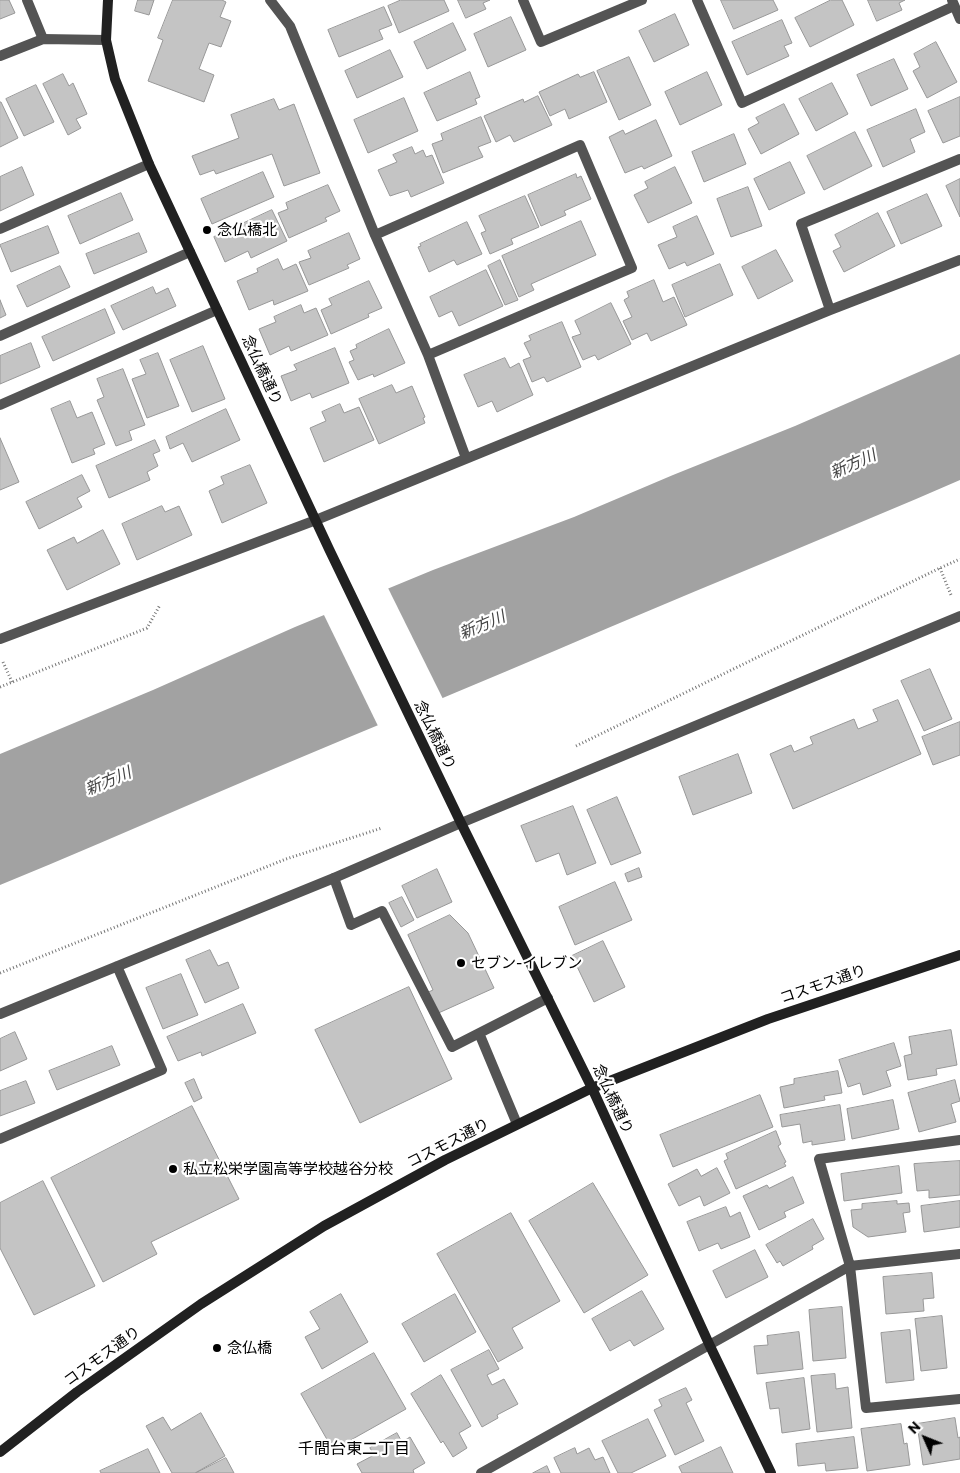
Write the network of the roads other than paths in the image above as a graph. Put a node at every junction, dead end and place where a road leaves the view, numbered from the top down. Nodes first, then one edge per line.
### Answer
1 (27, 0) edge
2 (108, 0) edge
3 (270, 0) edge
4 (523, 0) edge
5 (642, 0) edge
6 (697, 0) edge
7 (953, 3) edge
8 (960, 19) edge
9 (43, 39) junction
10 (106, 40) junction
11 (0, 56) edge
12 (960, 159) edge
13 (149, 164) junction
14 (0, 229) edge
15 (375, 235) junction
16 (190, 252) junction
17 (960, 260) edge
18 (217, 310) junction
19 (830, 310) junction
20 (0, 336) edge
21 (428, 355) junction
22 (0, 405) edge
23 (466, 458) junction
24 (316, 520) junction
25 (960, 616) edge
26 (0, 639) edge
27 (461, 823) junction
28 (334, 878) junction
29 (960, 955) edge
30 (117, 966) junction
31 (548, 998) junction
32 (0, 1014) edge
33 (479, 1033) junction
34 (592, 1088) junction
35 (517, 1124) junction
36 (0, 1139) edge
37 (960, 1140) edge
38 (960, 1254) edge
39 (850, 1266) junction
40 (710, 1346) junction
41 (960, 1399) edge
42 (0, 1452) edge
43 (481, 1473) edge
44 (771, 1473) edge

1 - 9 street
2 - 10 street, 念仏橋通り
3 - 15 street
4 - 5 street
6 - 7 street
7 - 8 street
9 - 10 street
9 - 11 street
10 - 13 street, 念仏橋通り
12 - 19 street
13 - 14 street
13 - 16 street, 念仏橋通り
15 - 21 street
15 - 21 street
16 - 18 street, 念仏橋通り
16 - 20 street
17 - 19 street
18 - 22 street
18 - 24 street, 念仏橋通り
19 - 23 street
21 - 23 street
23 - 24 street
24 - 26 street
24 - 27 street, 念仏橋通り
25 - 27 street
27 - 28 street
27 - 31 street, 念仏橋通り
28 - 30 street
28 - 33 street
29 - 34 street, コスモス通り
30 - 32 street
30 - 36 street
31 - 33 street
31 - 34 street, 念仏橋通り
33 - 35 street
34 - 35 street, コスモス通り
34 - 40 street, 念仏橋通り
35 - 42 street, コスモス通り
37 - 39 street
38 - 39 street
39 - 40 street
39 - 41 street
40 - 43 street
40 - 44 street, 念仏橋通り

